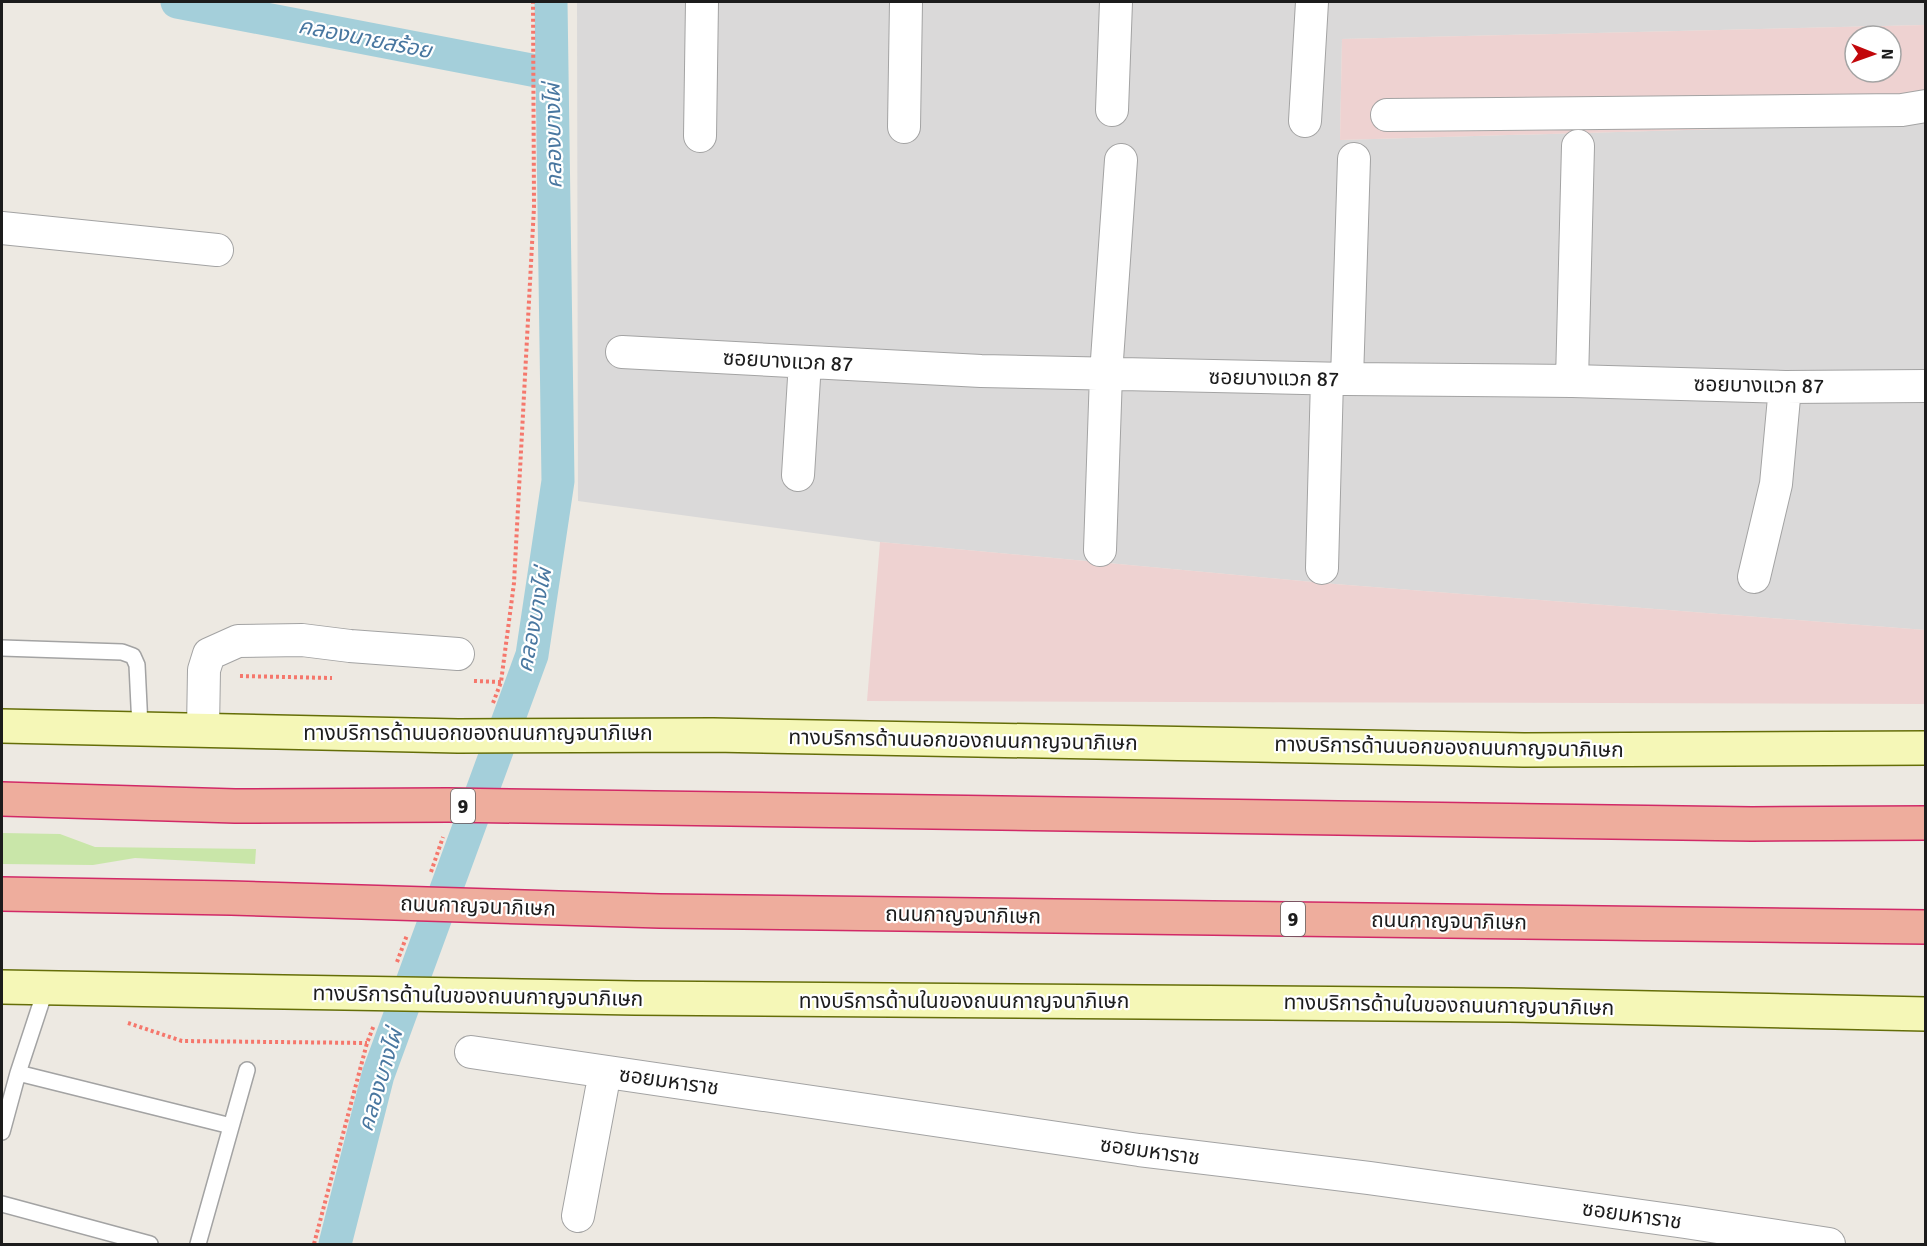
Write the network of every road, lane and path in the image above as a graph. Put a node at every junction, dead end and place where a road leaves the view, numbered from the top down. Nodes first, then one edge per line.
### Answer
1 (702, 2) edge
2 (906, 2) edge
3 (1116, 2) edge
4 (1312, 2) edge
5 (1926, 106) edge
6 (1112, 110) dead end
7 (1387, 116) dead end
8 (1305, 121) dead end
9 (904, 127) dead end
10 (700, 136) dead end
11 (1578, 146) dead end
12 (1354, 159) dead end
13 (1121, 160) dead end
14 (2, 228) edge
15 (217, 250) dead end
16 (622, 352) dead end
17 (805, 362) junction
18 (1106, 374) junction
19 (1337, 379) junction
20 (1572, 381) junction
21 (1926, 386) edge
22 (1785, 387) junction
23 (798, 475) dead end
24 (1100, 550) dead end
25 (1322, 568) dead end
26 (1754, 577) dead end
27 (2, 648) edge
28 (458, 654) dead end
29 (2, 726) edge
30 (140, 728) junction
31 (203, 729) junction
32 (1926, 748) edge
33 (2, 799) edge
34 (1926, 823) edge
35 (2, 894) edge
36 (1926, 927) edge
37 (2, 987) edge
38 (46, 988) junction
39 (1926, 1014) edge
40 (126, 1023) dead end
41 (367, 1043) dead end
42 (471, 1052) dead end
43 (247, 1070) dead end
44 (605, 1072) junction
45 (18, 1073) junction
46 (231, 1126) junction
47 (2, 1132) edge
48 (2, 1204) edge
49 (578, 1216) dead end
50 (150, 1245) edge
51 (198, 1245) edge
52 (1829, 1245) edge

1 - 10 street
2 - 9 street
3 - 6 street
4 - 8 street
5 - 7 street
11 - 20 street
12 - 19 street
13 - 18 street
14 - 15 street
16 - 17 street, ซอยบางแวก 87
17 - 18 street, ซอยบางแวก 87
17 - 23 street
18 - 19 street, ซอยบางแวก 87
18 - 24 street
19 - 20 street, ซอยบางแวก 87
19 - 25 street
20 - 22 street, ซอยบางแวก 87
21 - 22 street, ซอยบางแวก 87
22 - 26 street
27 - 30 lane
28 - 31 street
29 - 30 main road, ทางบริการด้านนอกของถนนกาญจนาภิเษก
30 - 31 main road, ทางบริการด้านนอกของถนนกาญจนาภิเษก
31 - 32 main road, ทางบริการด้านนอกของถนนกาญจนาภิเษก
33 - 34 highway, 9
35 - 36 highway, ถนนกาญจนาภิเษก / 9
37 - 38 main road, ทางบริการด้านในของถนนกาญจนาภิเษก
38 - 39 main road, ทางบริการด้านในของถนนกาญจนาภิเษก
38 - 45 lane
40 - 41 path
42 - 44 street, ซอยมหาราช
43 - 46 lane
44 - 49 street
44 - 52 street, ซอยมหาราช
45 - 46 lane
45 - 47 lane
46 - 51 lane
48 - 50 lane

